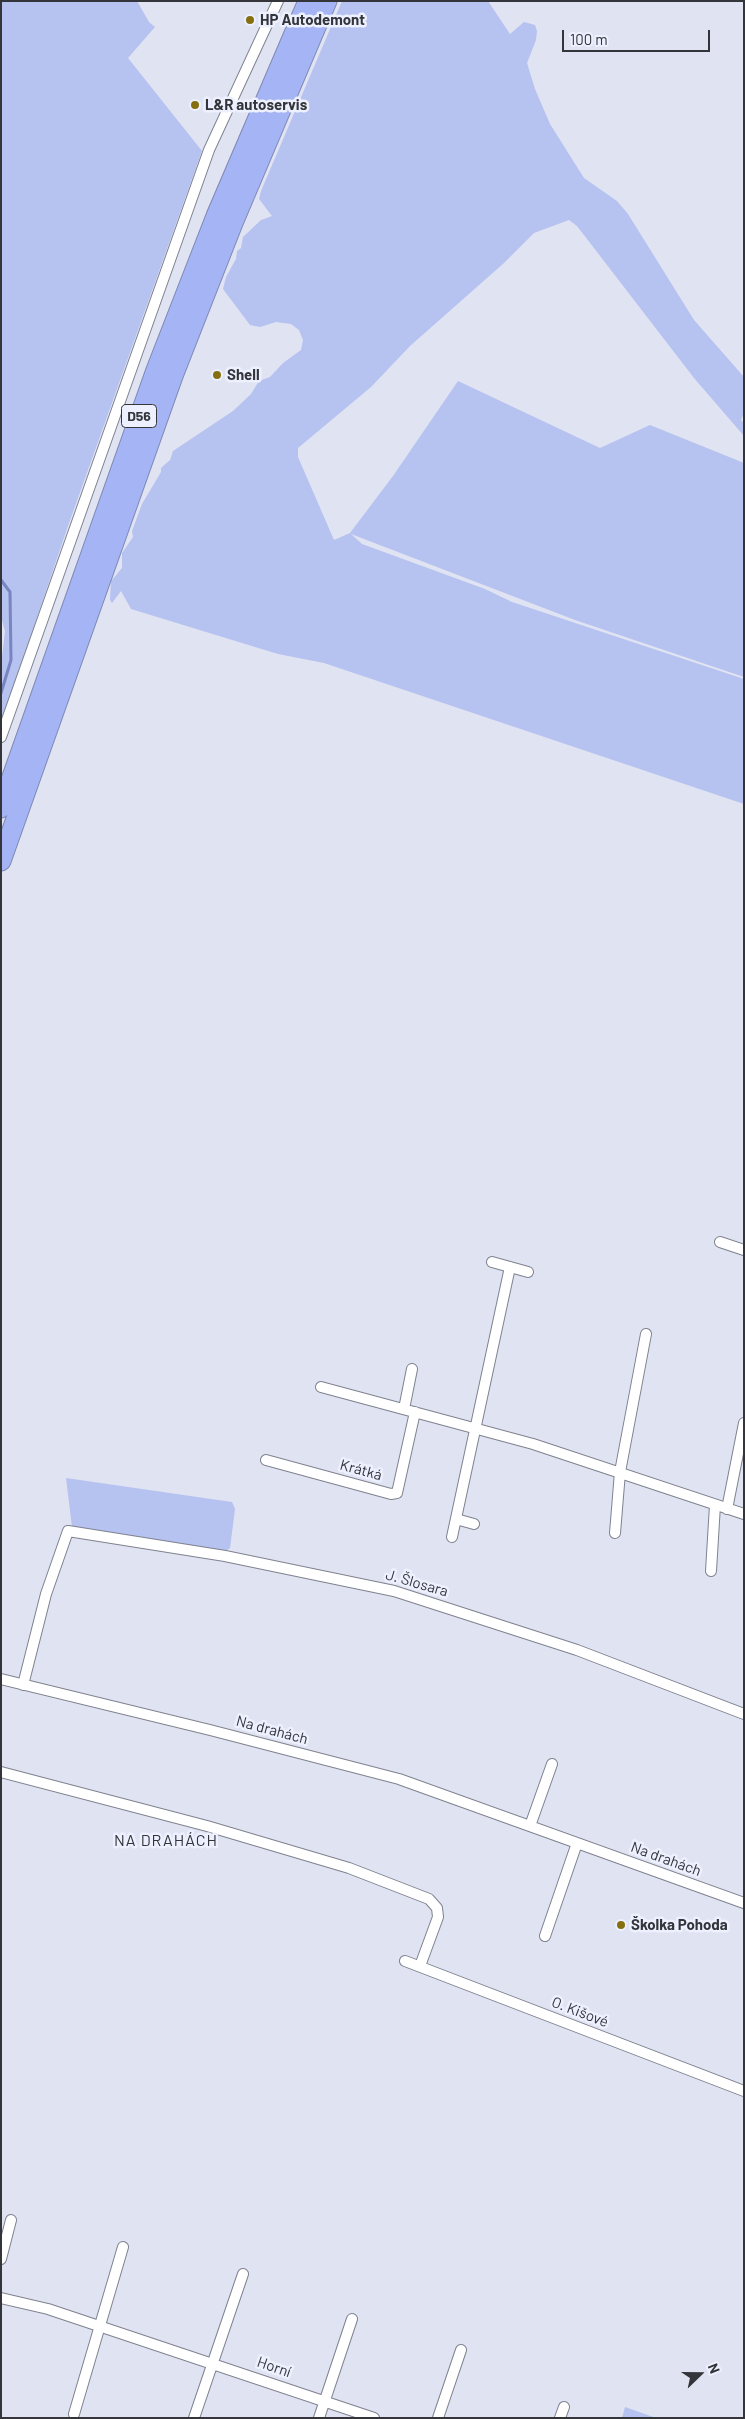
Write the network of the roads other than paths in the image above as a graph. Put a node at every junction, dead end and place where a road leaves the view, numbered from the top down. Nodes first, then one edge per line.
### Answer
1 (278, 1) edge
2 (308, 1) edge
3 (327, 1) edge
4 (1, 737) edge
5 (1, 808) edge
6 (1, 861) edge
7 (720, 1242) dead end
8 (744, 1250) edge
9 (492, 1262) dead end
10 (510, 1267) junction
11 (528, 1272) dead end
12 (646, 1334) dead end
13 (412, 1369) dead end
14 (321, 1387) dead end
15 (404, 1409) junction
16 (416, 1412) junction
17 (744, 1423) edge
18 (475, 1428) junction
19 (266, 1460) dead end
20 (620, 1472) junction
21 (715, 1504) junction
22 (727, 1509) junction
23 (744, 1514) edge
24 (456, 1519) junction
25 (474, 1524) dead end
26 (615, 1533) dead end
27 (452, 1537) dead end
28 (711, 1571) dead end
29 (1, 1679) edge
30 (23, 1685) junction
31 (744, 1714) edge
32 (552, 1764) dead end
33 (1, 1772) edge
34 (530, 1826) junction
35 (577, 1843) junction
36 (744, 1902) edge
37 (545, 1936) dead end
38 (405, 1960) dead end
39 (420, 1966) junction
40 (744, 2091) edge
41 (11, 2220) dead end
42 (123, 2247) dead end
43 (1, 2259) edge
44 (243, 2274) dead end
45 (1, 2298) edge
46 (352, 2320) dead end
47 (101, 2326) junction
48 (461, 2350) dead end
49 (213, 2362) junction
50 (324, 2401) junction
51 (564, 2407) dead end
52 (74, 2414) dead end
53 (194, 2418) edge
54 (319, 2418) edge
55 (374, 2418) edge
56 (438, 2418) edge
57 (560, 2418) edge

1 - 4 street
2 - 5 highway, D56
3 - 6 highway, D56
7 - 8 street
9 - 10 street
10 - 11 street
10 - 18 street
12 - 20 street
13 - 15 street
14 - 15 street
15 - 16 street
16 - 18 street
16 - 19 street, Krátká
17 - 22 street
18 - 20 street
18 - 24 street
20 - 21 street
20 - 26 street
21 - 22 street
21 - 28 street
22 - 23 street
24 - 25 street
24 - 27 street
29 - 30 street, Na drahách
30 - 31 street, J. Šlosara
30 - 34 street, Na drahách
32 - 34 street
33 - 39 street
34 - 35 street, Na drahách
35 - 36 street, Na drahách
35 - 37 street
38 - 39 street, O. Kišové
39 - 40 street, O. Kišové
41 - 43 street
42 - 47 street
44 - 49 street
45 - 47 street, Horní
46 - 50 street
47 - 49 street, Horní
47 - 52 street
48 - 56 street
49 - 50 street, Horní
49 - 53 street
50 - 54 street
50 - 55 street, Horní
51 - 57 street

